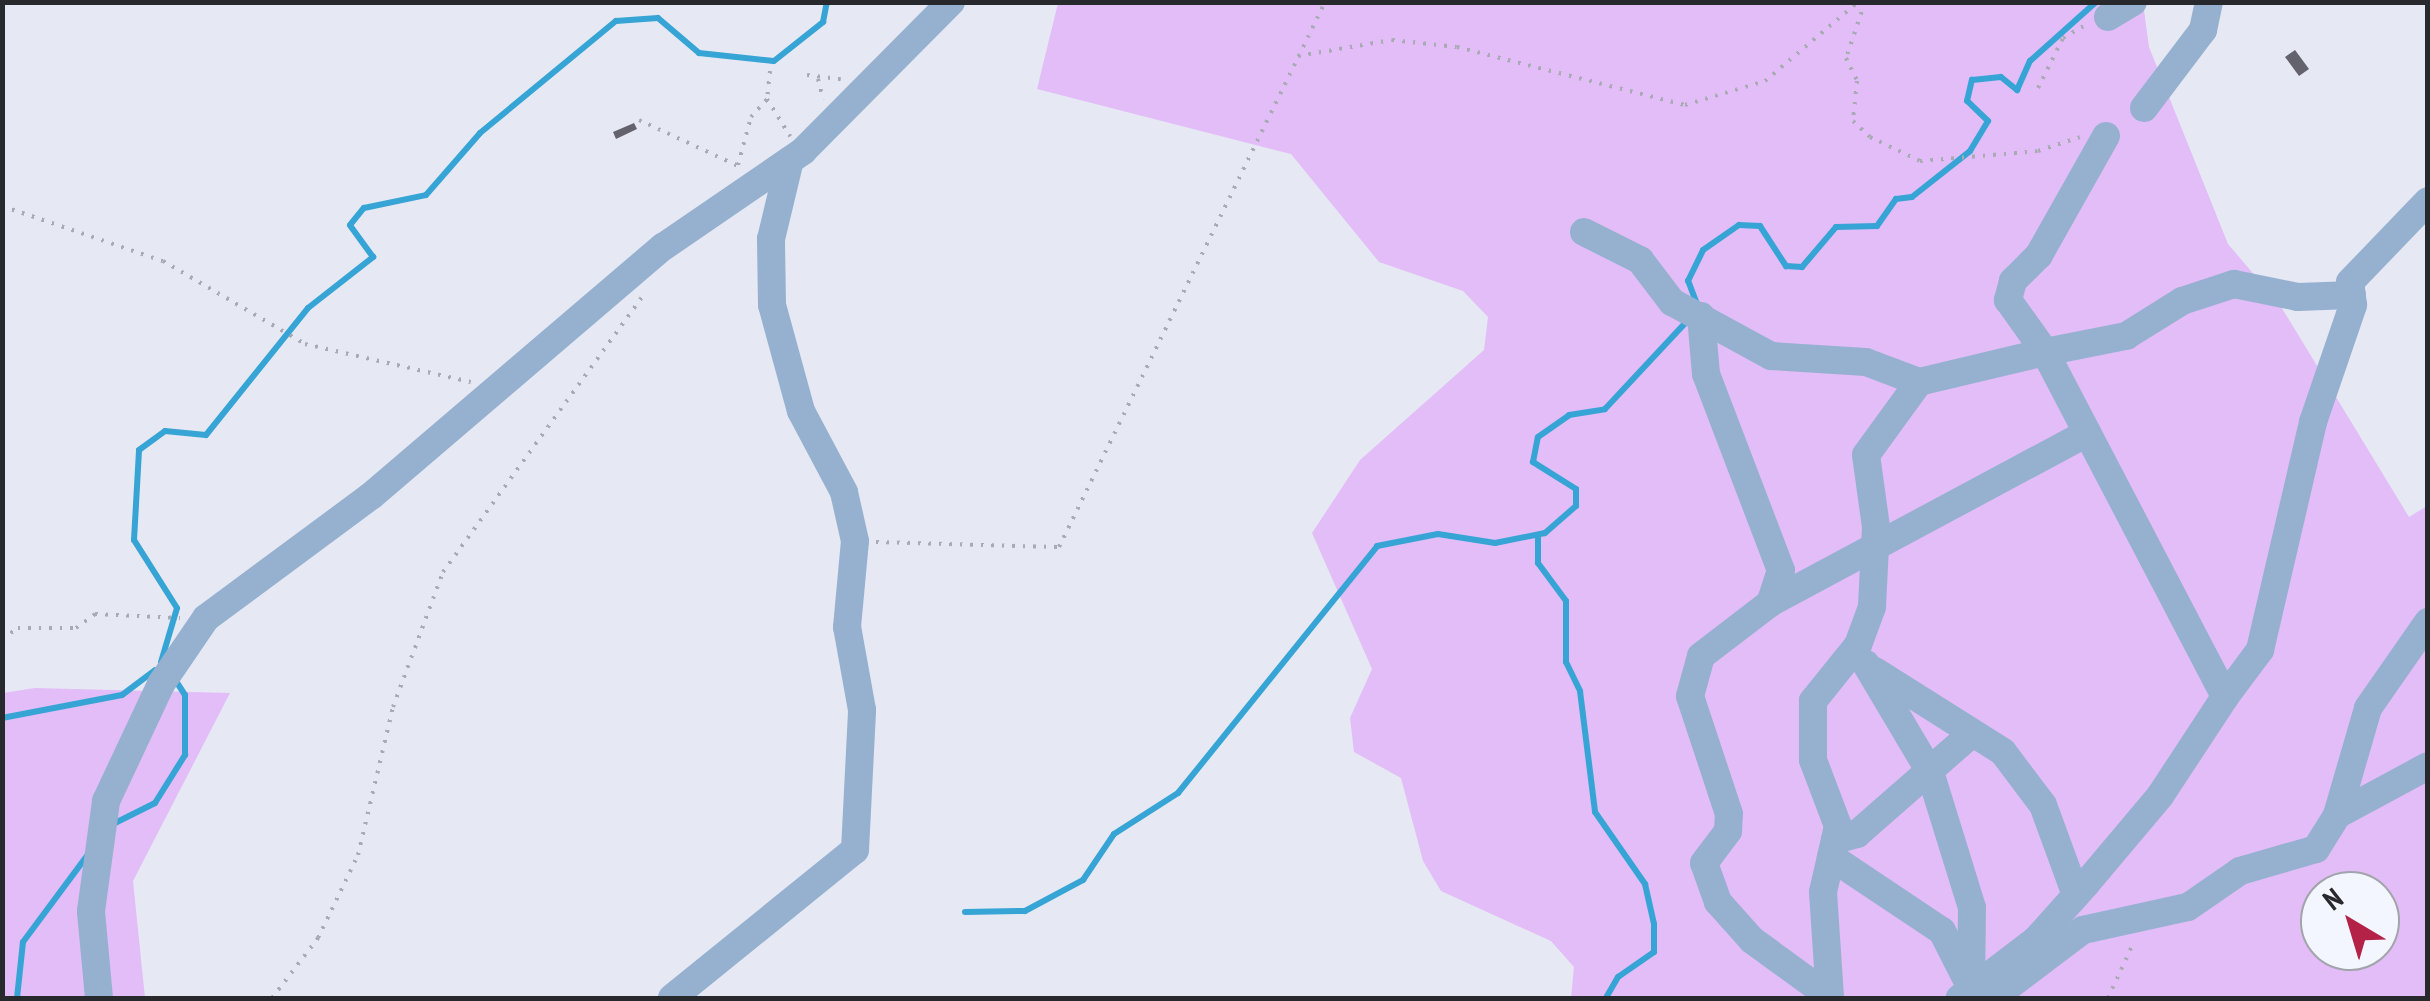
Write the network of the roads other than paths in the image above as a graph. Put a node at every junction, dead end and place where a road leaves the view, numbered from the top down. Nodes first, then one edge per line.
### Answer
1 (951, 2) edge
2 (2134, 2) edge
3 (2208, 2) edge
4 (2108, 17) road end
5 (2144, 108) dead end
6 (2106, 136) road end
7 (796, 155) junction
8 (2428, 201) edge
9 (1584, 232) dead end
10 (2352, 295) junction
11 (1700, 316) junction
12 (2045, 352) junction
13 (1920, 382) junction
14 (2087, 433) junction
15 (1872, 550) junction
16 (1770, 602) junction
17 (2428, 622) edge
18 (1859, 658) junction
19 (2226, 697) junction
20 (1970, 735) junction
21 (2428, 766) edge
22 (1930, 772) junction
23 (2337, 815) junction
24 (1833, 849) junction
25 (2076, 895) junction
26 (1943, 934) junction
27 (1972, 935) junction
28 (2020, 952) junction
29 (1975, 995) edge
30 (1830, 997) edge
31 (98, 998) edge
32 (672, 998) edge

1 - 7 street
2 - 4 street
3 - 5 street
6 - 12 street
7 - 31 street
7 - 32 street
8 - 10 street
9 - 11 street
10 - 12 street
10 - 19 street
11 - 13 street
11 - 16 street
12 - 13 street
12 - 14 street
13 - 15 street
14 - 15 street
14 - 19 street
15 - 16 street
15 - 18 street
16 - 30 street
17 - 23 street
18 - 20 street
18 - 22 street
18 - 24 street
19 - 25 street
20 - 22 street
20 - 25 street
21 - 23 street
22 - 24 street
22 - 27 street
23 - 29 street
24 - 26 street
24 - 30 street
25 - 28 street
26 - 27 street
26 - 29 street
27 - 28 street
27 - 29 street
28 - 29 street

